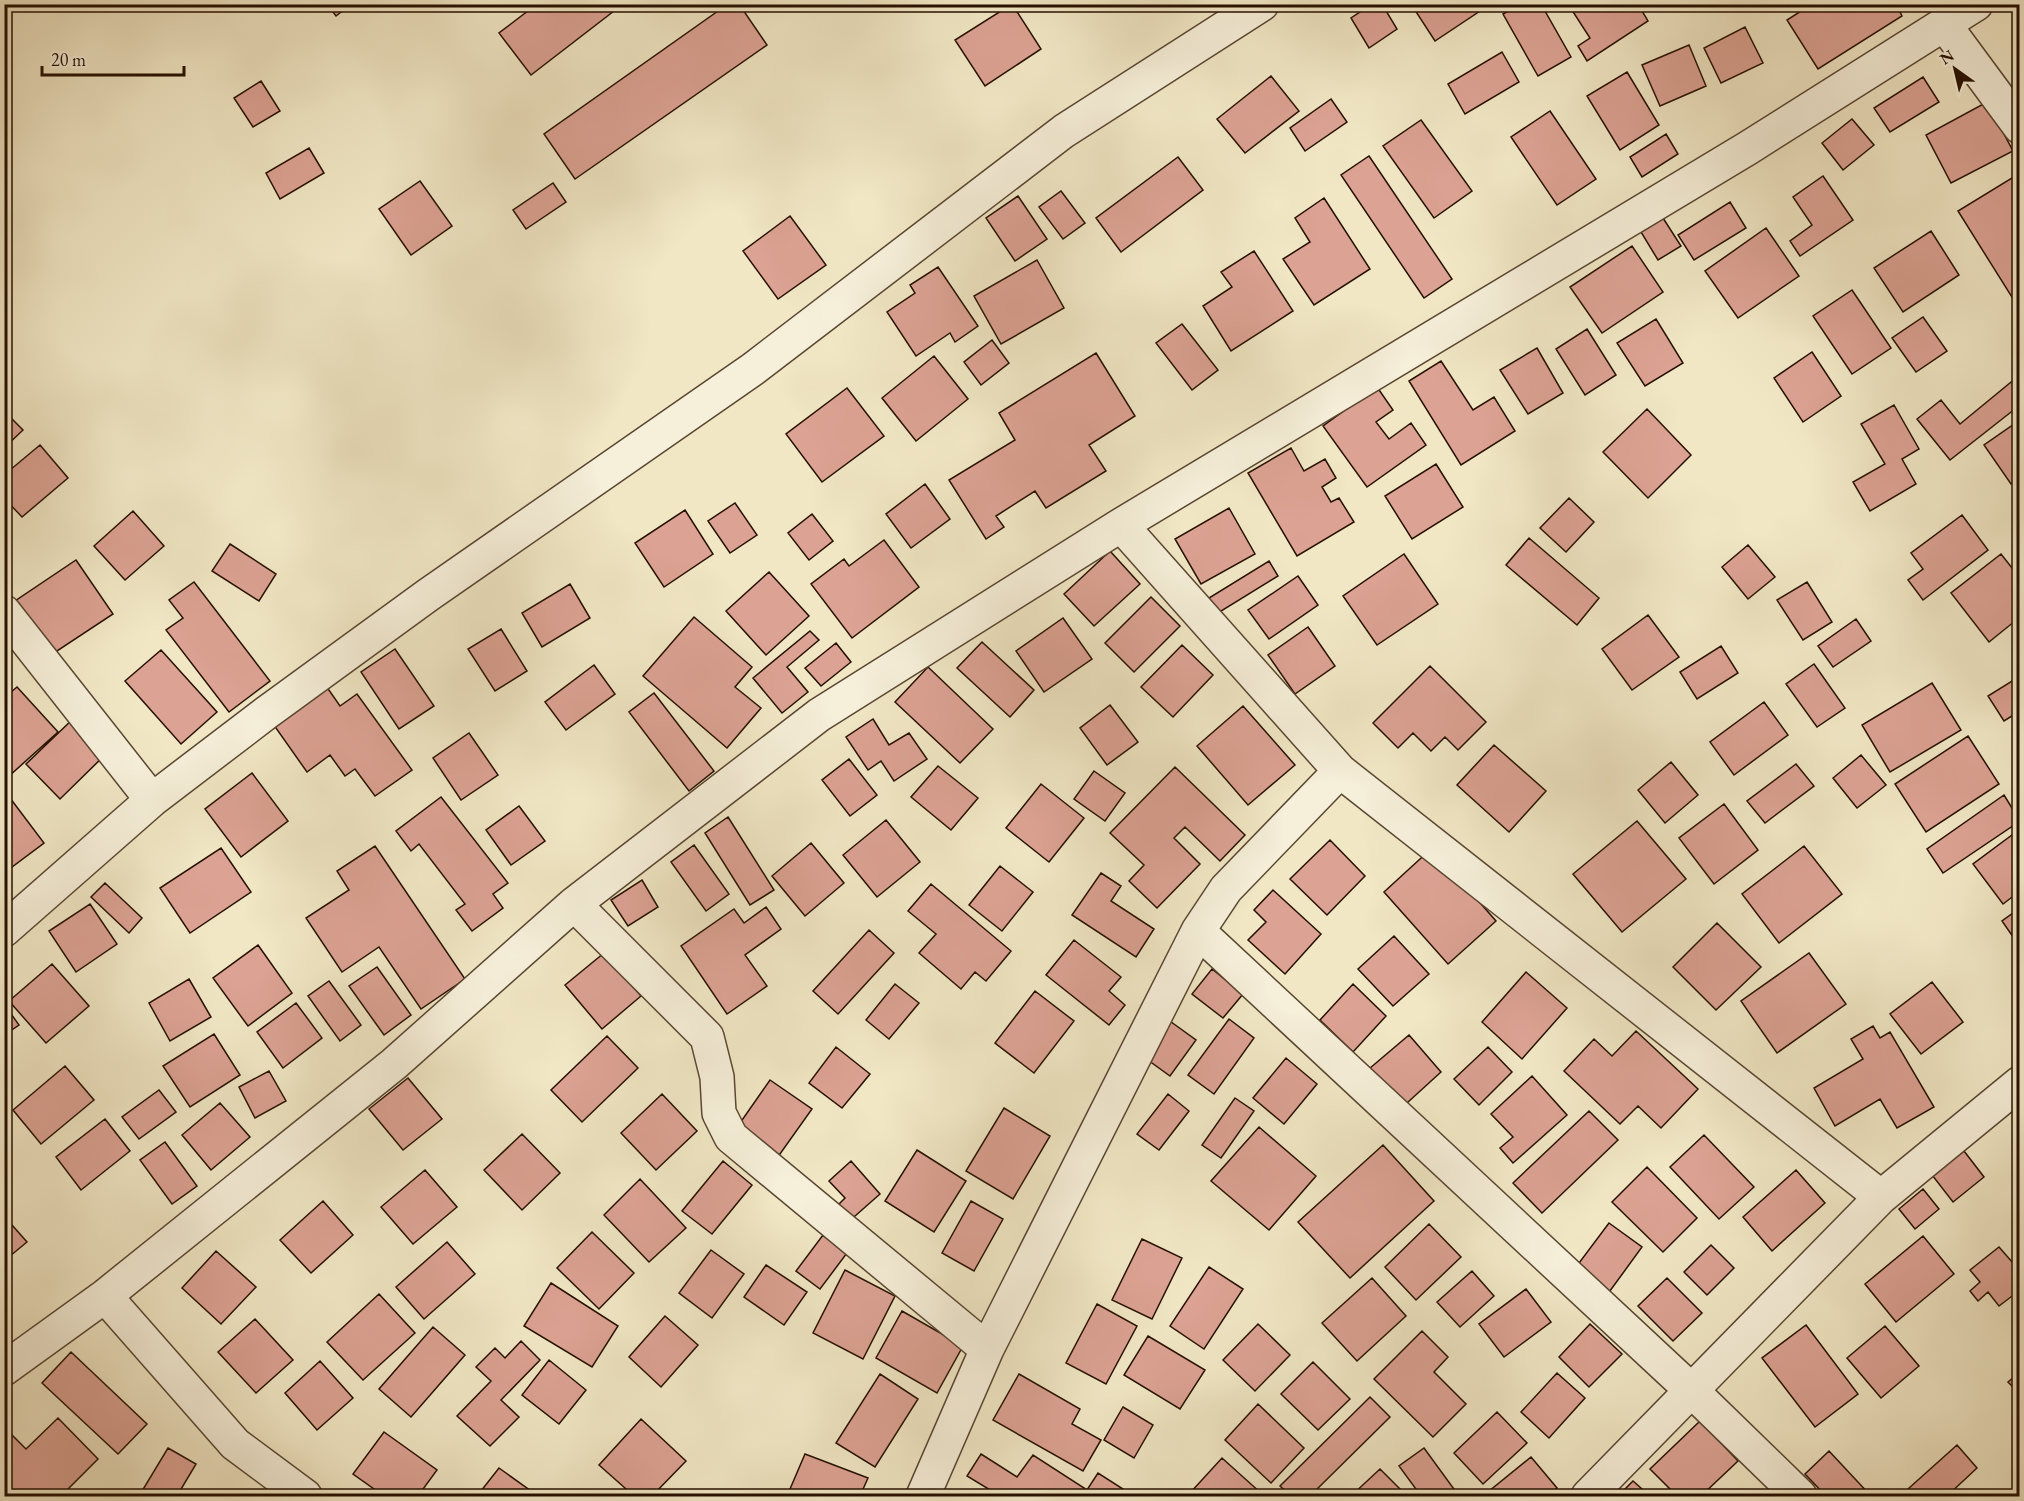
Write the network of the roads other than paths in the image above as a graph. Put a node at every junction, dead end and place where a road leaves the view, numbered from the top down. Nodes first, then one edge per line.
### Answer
1 (1262, 4) edge
2 (1976, 4) edge
3 (1944, 24) junction
4 (2019, 127) edge
5 (1121, 525) junction
6 (4, 612) edge
7 (1340, 771) junction
8 (152, 800) junction
9 (574, 904) junction
10 (4, 930) edge
11 (1198, 931) junction
12 (2019, 1083) edge
13 (1881, 1197) junction
14 (105, 1296) junction
15 (987, 1349) junction
16 (4, 1369) edge
17 (1690, 1390) junction
18 (305, 1497) edge
19 (923, 1497) edge
20 (1588, 1497) edge
21 (1800, 1497) edge

1 - 8 street
2 - 3 street
3 - 4 street
3 - 5 street
5 - 7 street
5 - 9 street
6 - 8 street
7 - 11 street
7 - 13 street
8 - 10 street
9 - 14 street
9 - 15 street
11 - 15 street
11 - 17 street
12 - 13 street
13 - 17 street
14 - 16 street
14 - 18 street
15 - 19 street
17 - 20 street
17 - 21 street

